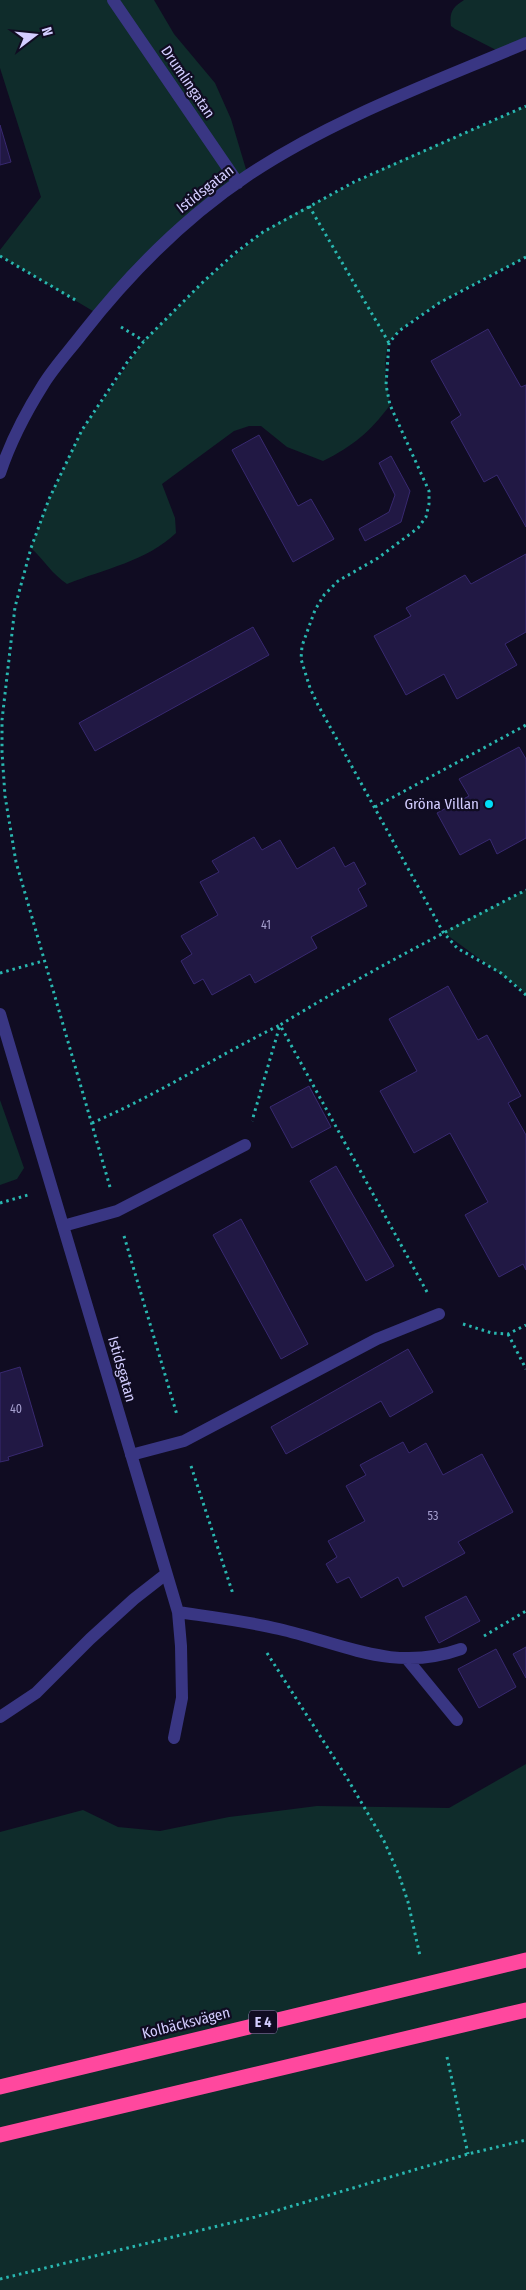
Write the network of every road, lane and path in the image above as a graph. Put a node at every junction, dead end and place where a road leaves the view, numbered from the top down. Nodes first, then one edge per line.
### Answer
1 (113, 0) edge
2 (526, 43) edge
3 (526, 106) edge
4 (238, 183) junction
5 (309, 206) junction
6 (0, 256) edge
7 (526, 257) edge
8 (98, 314) junction
9 (144, 341) junction
10 (389, 343) junction
11 (0, 473) edge
12 (526, 724) edge
13 (375, 807) junction
14 (526, 890) edge
15 (443, 932) junction
16 (43, 961) junction
17 (0, 972) edge
18 (526, 995) edge
19 (0, 1014) edge
20 (280, 1025) junction
21 (92, 1123) junction
22 (245, 1145) joint
23 (117, 1211) junction
24 (63, 1226) junction
25 (439, 1314) junction
26 (526, 1325) edge
27 (508, 1334) junction
28 (526, 1369) edge
29 (184, 1441) junction
30 (131, 1455) junction
31 (166, 1574) junction
32 (526, 1611) edge
33 (178, 1612) junction
34 (247, 1622) junction
35 (461, 1649) joint
36 (407, 1659) junction
37 (0, 1717) edge
38 (457, 1720) dead end
39 (174, 1738) dead end
40 (420, 1956) dead end
41 (526, 1960) edge
42 (526, 2010) edge
43 (446, 2054) dead end
44 (0, 2087) edge
45 (0, 2135) edge
46 (526, 2140) edge
47 (468, 2154) junction
48 (0, 2279) edge

1 - 4 street, Drumlingatan
2 - 4 street, Istidsgatan
3 - 5 path
4 - 8 street, Istidsgatan
5 - 9 path
5 - 10 path
6 - 8 path
7 - 10 path
8 - 9 path
8 - 11 street, Istidsgatan
9 - 16 path
10 - 13 path
12 - 13 path
13 - 15 path
14 - 15 path
15 - 18 path
15 - 20 path
16 - 17 path
16 - 21 path
19 - 24 street, Istidsgatan
20 - 21 path
20 - 22 path
20 - 25 path
21 - 23 path
22 - 23 street
23 - 24 street
23 - 29 path
24 - 30 street, Istidsgatan
25 - 27 path
25 - 29 street
26 - 27 path
27 - 28 path
29 - 30 street
29 - 34 path
30 - 31 street, Istidsgatan
31 - 33 street, Istidsgatan
31 - 37 street
32 - 35 path
33 - 34 street
33 - 39 street, Istidsgatan
34 - 36 street
34 - 40 path
35 - 36 street
36 - 38 street
41 - 44 highway, Kolbäcksvägen / E 4
42 - 45 highway
43 - 47 path
46 - 47 path
47 - 48 path

